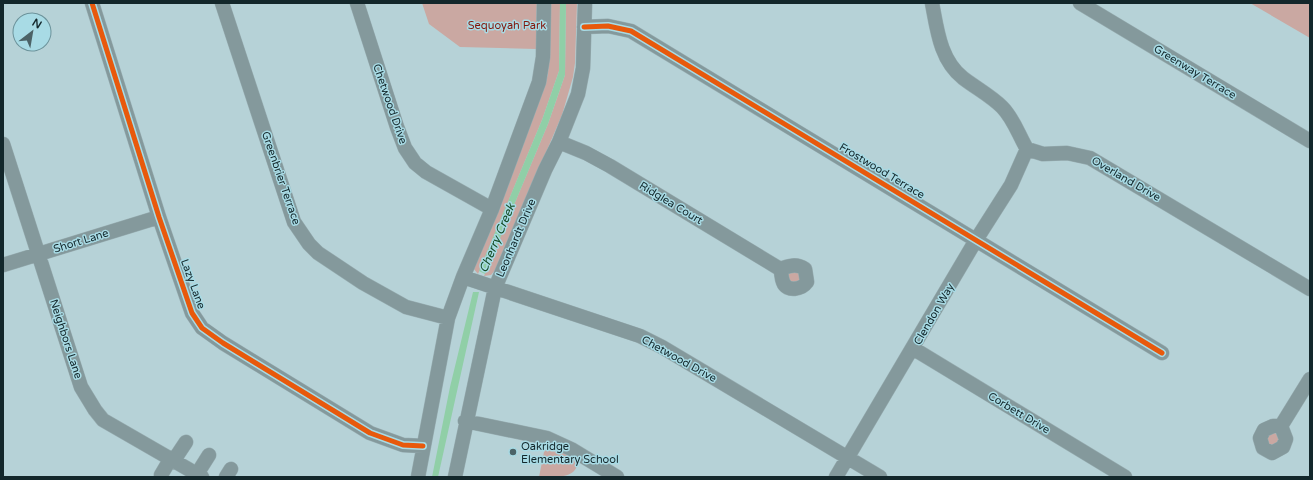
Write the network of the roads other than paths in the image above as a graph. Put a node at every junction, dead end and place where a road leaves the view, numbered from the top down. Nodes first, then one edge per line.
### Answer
1 (92, 3) edge
2 (222, 3) edge
3 (357, 3) edge
4 (544, 3) edge
5 (585, 3) edge
6 (932, 3) edge
7 (1080, 3) edge
8 (584, 27) junction
9 (1310, 141) edge
10 (559, 142) junction
11 (3, 144) edge
12 (1027, 149) junction
13 (492, 209) junction
14 (159, 217) junction
15 (976, 240) junction
16 (38, 254) junction
17 (3, 265) edge
18 (780, 269) dead end
19 (479, 282) junction
20 (1310, 288) edge
21 (448, 318) junction
22 (914, 349) junction
23 (1162, 353) dead end
24 (1310, 378) edge
25 (465, 422) junction
26 (1281, 426) dead end
27 (186, 442) dead end
28 (423, 446) junction
29 (209, 455) dead end
30 (848, 458) junction
31 (173, 459) junction
32 (161, 475) dead end
33 (196, 475) edge
34 (418, 477) edge
35 (455, 477) edge
36 (617, 477) edge
37 (836, 477) edge
38 (880, 477) edge
39 (1125, 477) edge

1 - 14 street, Lazy Lane
2 - 21 street, Greenbrier Terrace
3 - 13 street, Chetwood Drive
4 - 13 street, Leonhardt Drive
5 - 8 street, Leonhardt Drive
6 - 12 street
7 - 9 street, Greenway Terrace
8 - 10 street, Leonhardt Drive
8 - 15 street, Frostwood Terrace
10 - 18 street, Ridglea Court
10 - 19 street, Leonhardt Drive
11 - 16 street, Neighbors Lane
12 - 15 street, Clendon Way
12 - 20 street, Overland Drive
13 - 19 street, Leonhardt Drive
14 - 16 street, Short Lane
14 - 28 street, Lazy Lane
15 - 22 street, Clendon Way
15 - 23 street, Frostwood Terrace
16 - 17 street, Short Lane
16 - 31 street, Neighbors Lane
19 - 21 street, Leonhardt Drive
19 - 25 street, Leonhardt Drive
19 - 30 street, Chetwood Drive
21 - 28 street, Leonhardt Drive
22 - 30 street, Clendon Way
22 - 39 street, Corbett Drive
24 - 26 street
25 - 35 street, Leonhardt Drive
25 - 36 street
27 - 31 street
28 - 34 street, Leonhardt Drive
29 - 33 street
30 - 37 street, Clendon Way
30 - 38 street, Chetwood Drive
31 - 32 street
31 - 33 street, Neighbors Lane

